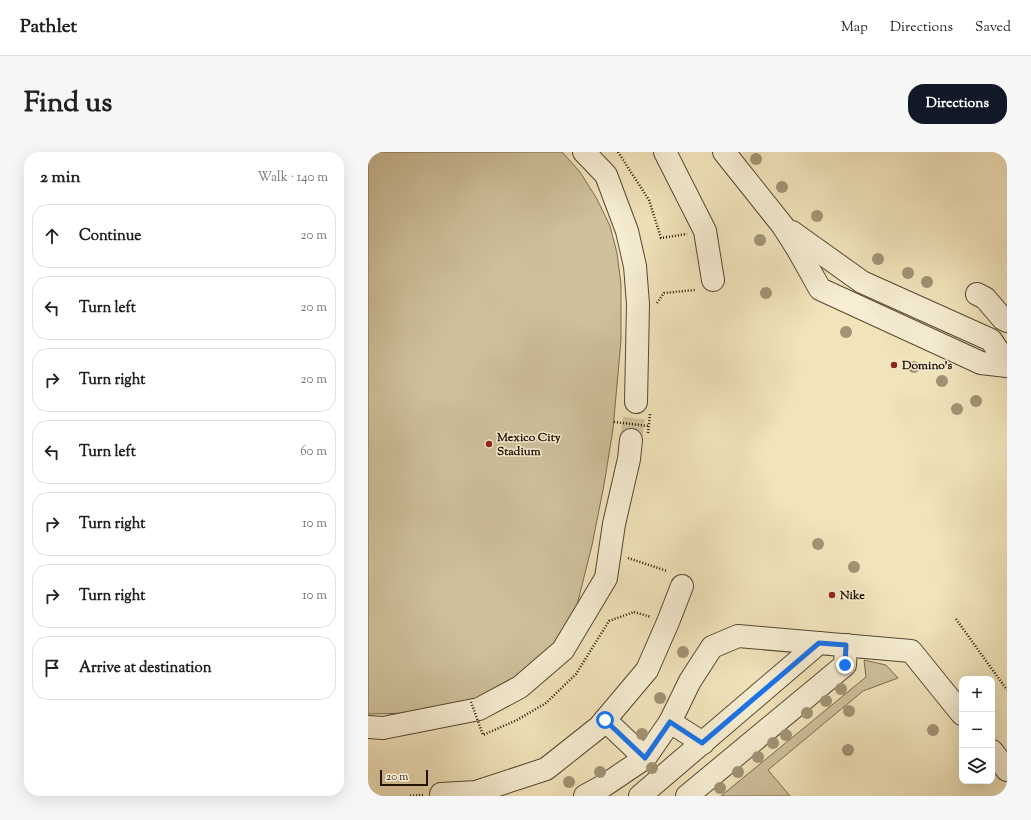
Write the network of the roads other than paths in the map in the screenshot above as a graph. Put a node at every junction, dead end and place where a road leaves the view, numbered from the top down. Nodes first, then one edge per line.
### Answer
1 (584, 152) edge
2 (665, 152) edge
3 (724, 152) edge
4 (783, 226) junction
5 (704, 285) road end
6 (977, 294) dead end
7 (1007, 321) edge
8 (1007, 365) edge
9 (643, 406) tunnel mouth
10 (640, 437) tunnel mouth
11 (682, 586) dead end
12 (819, 643) junction
13 (846, 645) junction
14 (960, 712) edge
15 (605, 720) junction
16 (670, 722) junction
17 (368, 727) edge
18 (702, 743) junction
19 (995, 755) edge
20 (645, 758) junction
21 (1007, 770) edge
22 (434, 794) road end
23 (585, 796) edge
24 (640, 796) edge
25 (687, 796) edge

1 - 9 street
2 - 5 street
3 - 4 street
4 - 8 street
4 - 8 street
6 - 7 street
10 - 17 street
11 - 15 street
12 - 13 street
12 - 16 street
12 - 18 street
13 - 14 street
13 - 25 street
15 - 20 street
15 - 22 street
16 - 18 street
16 - 20 street
18 - 24 street
19 - 21 street
20 - 23 street

